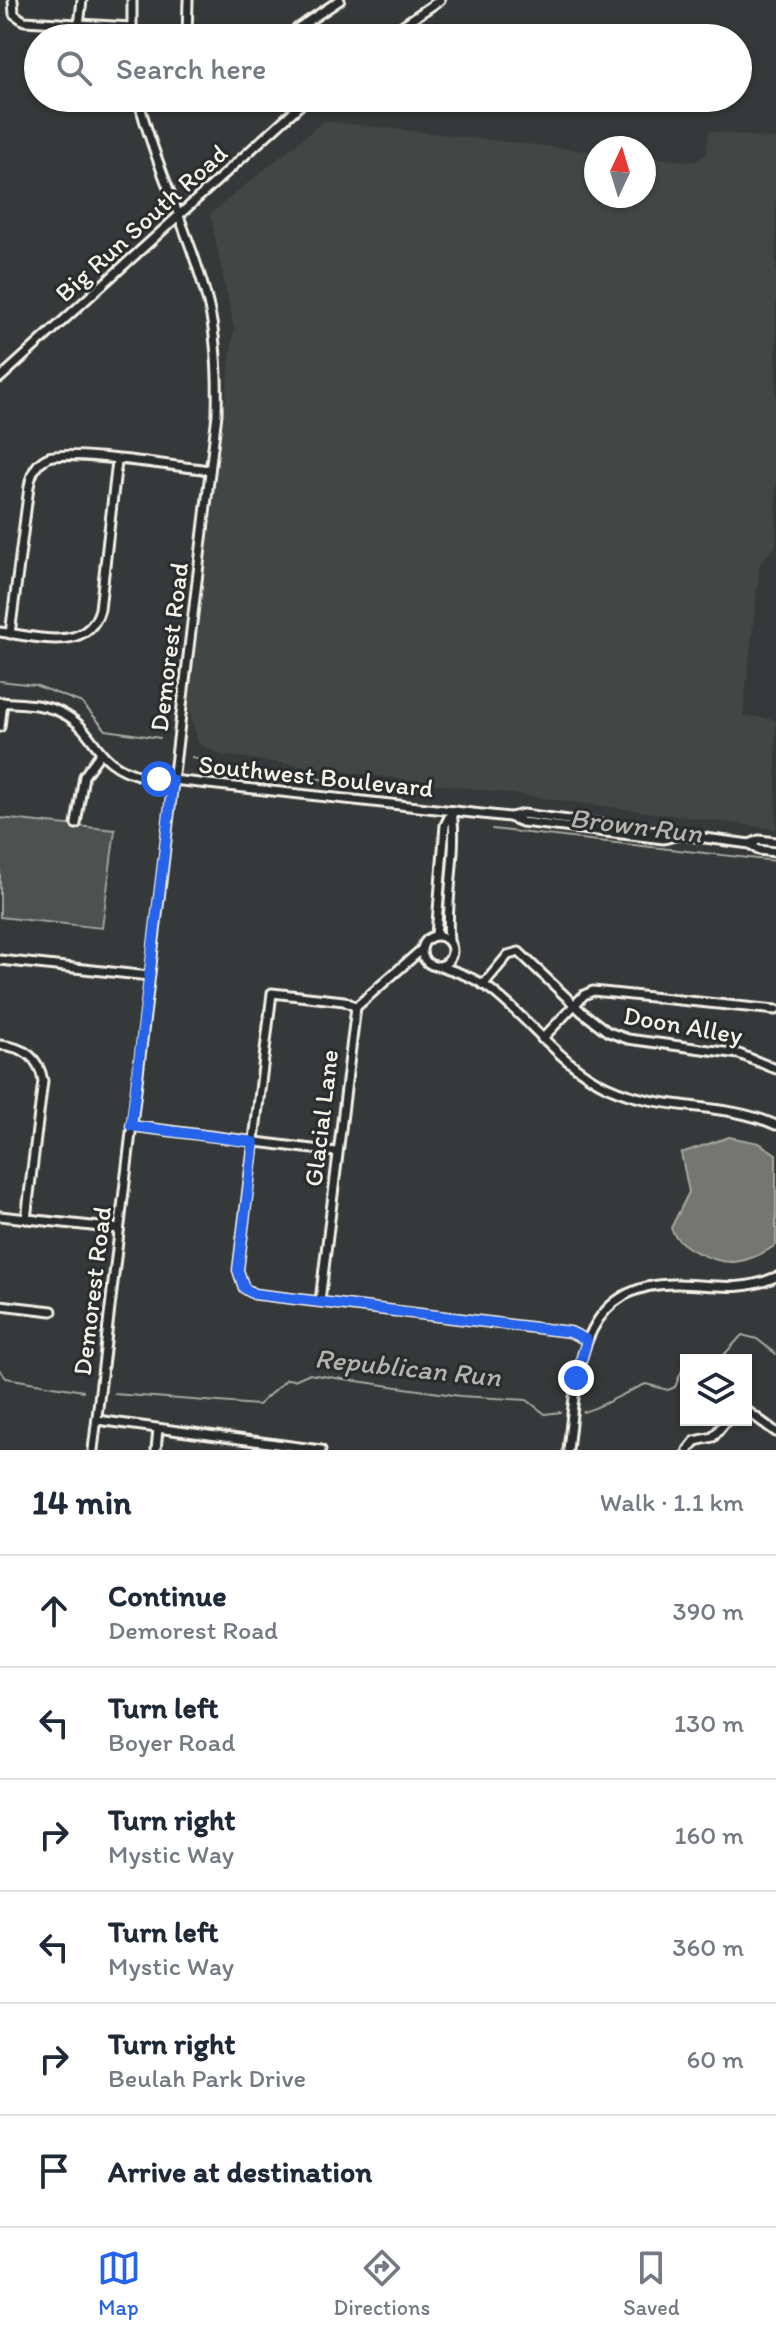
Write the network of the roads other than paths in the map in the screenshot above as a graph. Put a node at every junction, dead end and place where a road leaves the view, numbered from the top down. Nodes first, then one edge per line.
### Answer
1 (13, 0) edge
2 (82, 0) edge
3 (132, 0) edge
4 (188, 0) edge
5 (440, 0) edge
6 (337, 1) edge
7 (57, 24) edge
8 (79, 24) edge
9 (132, 24) edge
10 (187, 24) edge
11 (303, 24) edge
12 (405, 24) edge
13 (142, 112) edge
14 (293, 112) edge
15 (177, 218) junction
16 (0, 378) edge
17 (117, 461) junction
18 (210, 470) junction
19 (0, 632) edge
20 (10, 634) junction
21 (2, 702) edge
22 (0, 727) edge
23 (100, 754) junction
24 (173, 780) junction
25 (452, 811) junction
26 (76, 824) dead end
27 (776, 842) edge
28 (750, 844) junction
29 (776, 852) edge
30 (436, 935) junction
31 (449, 941) junction
32 (421, 950) junction
33 (451, 956) junction
34 (0, 960) edge
35 (426, 962) junction
36 (407, 964) junction
37 (440, 966) junction
38 (461, 973) junction
39 (149, 976) junction
40 (483, 985) junction
41 (575, 1005) junction
42 (356, 1007) junction
43 (776, 1010) edge
44 (542, 1039) junction
45 (0, 1045) edge
46 (776, 1069) edge
47 (776, 1125) edge
48 (131, 1126) junction
49 (254, 1142) junction
50 (336, 1152) junction
51 (0, 1216) edge
52 (26, 1219) junction
53 (119, 1229) junction
54 (776, 1277) edge
55 (320, 1301) junction
56 (0, 1305) edge
57 (52, 1311) dead end
58 (587, 1340) junction
59 (752, 1414) edge
60 (97, 1420) junction
61 (722, 1426) edge
62 (158, 1429) junction
63 (776, 1432) edge
64 (707, 1444) edge
65 (93, 1450) edge
66 (156, 1450) edge
67 (321, 1450) edge
68 (568, 1450) edge
69 (688, 1450) edge

1 - 7 street
2 - 8 street
3 - 9 street
4 - 10 street
5 - 12 street
6 - 11 street
13 - 15 street, Demorest Road
14 - 15 street, Big Run South Road
15 - 16 street, Big Run South Road
15 - 18 street, Demorest Road
17 - 18 street
17 - 20 street
17 - 20 street
18 - 24 street, Demorest Road
19 - 20 street
21 - 22 street
21 - 23 street, Southwest Boulevard
23 - 24 street, Southwest Boulevard
23 - 26 street
24 - 25 street, Southwest Boulevard
24 - 39 street, Demorest Road
25 - 28 street, Southwest Boulevard
25 - 30 street
25 - 31 street
27 - 28 street, Southwest Boulevard
28 - 29 street, Southwest Boulevard
30 - 31 street
30 - 32 street
31 - 33 street
32 - 35 street
32 - 36 street
33 - 37 street
33 - 38 street
34 - 39 street
35 - 36 street
35 - 37 street
36 - 42 street
37 - 38 street
38 - 40 street
39 - 48 street, Demorest Road
40 - 41 street, Doon Alley
40 - 44 street
41 - 43 street
41 - 44 street
41 - 46 street, Doon Alley
42 - 49 street
42 - 50 street, Glacial Lane
44 - 47 street
45 - 52 street
48 - 49 street
48 - 53 street, Demorest Road
49 - 50 street
49 - 55 street
50 - 55 street, Glacial Lane
51 - 52 street
52 - 53 street
53 - 60 street, Demorest Road
54 - 58 street
55 - 58 street
56 - 57 street
58 - 68 street
59 - 63 street
60 - 62 street
60 - 65 street, Demorest Road
61 - 64 street
62 - 66 street
62 - 67 street
64 - 69 street

